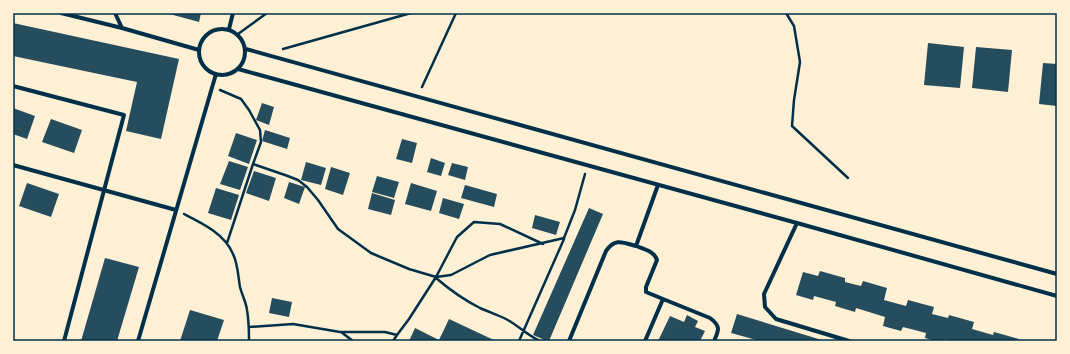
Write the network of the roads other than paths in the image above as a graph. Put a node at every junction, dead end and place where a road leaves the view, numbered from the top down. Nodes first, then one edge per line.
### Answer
1 (61, 13) edge
2 (115, 13) edge
3 (233, 13) edge
4 (122, 28) junction
5 (228, 29) junction
6 (246, 49) junction
7 (199, 50) junction
8 (238, 69) junction
9 (216, 74) junction
10 (13, 86) edge
11 (13, 165) edge
12 (658, 185) junction
13 (104, 190) junction
14 (176, 210) junction
15 (797, 223) junction
16 (636, 246) junction
17 (1057, 274) edge
18 (1057, 296) edge
19 (663, 299) junction
20 (64, 341) edge
21 (138, 341) edge
22 (569, 341) edge
23 (646, 341) edge
24 (714, 341) edge
25 (848, 341) edge

1 - 4 street
2 - 4 street
3 - 5 street
4 - 7 street
5 - 6 street
5 - 7 street
6 - 8 street
6 - 17 street
7 - 9 street
8 - 9 street
8 - 12 street
9 - 14 street
10 - 13 street
11 - 13 street
12 - 15 street
12 - 16 street
13 - 14 street
13 - 20 street
14 - 21 street
15 - 18 street
15 - 25 street
16 - 19 street
16 - 22 street
19 - 23 street
19 - 24 street

